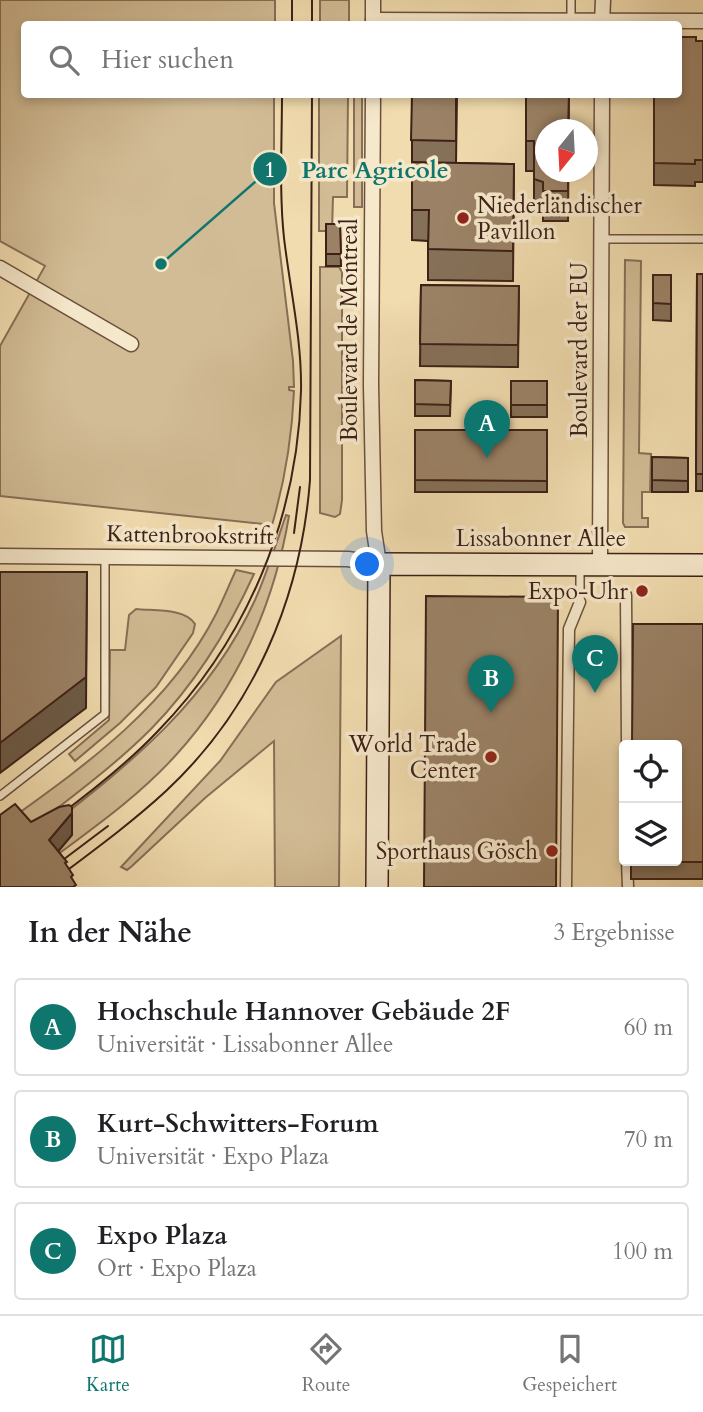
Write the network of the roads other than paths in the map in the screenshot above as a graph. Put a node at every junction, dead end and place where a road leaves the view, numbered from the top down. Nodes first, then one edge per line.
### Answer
1 (373, 0) edge
2 (571, 0) edge
3 (603, 0) edge
4 (373, 21) edge
5 (571, 21) edge
6 (603, 21) edge
7 (682, 21) edge
8 (703, 21) edge
9 (373, 98) edge
10 (602, 98) edge
11 (602, 239) junction
12 (703, 239) edge
13 (0, 268) edge
14 (131, 344) dead end
15 (0, 556) edge
16 (105, 556) junction
17 (379, 564) junction
18 (590, 564) junction
19 (703, 565) edge
20 (625, 595) dead end
21 (580, 602) joint
22 (627, 740) edge
23 (0, 796) edge
24 (627, 866) edge
25 (377, 887) edge
26 (566, 887) edge
27 (628, 887) edge

1 - 4 street
2 - 5 lane
3 - 6 street
7 - 8 street
9 - 17 street, Boulevard de Montreal
10 - 11 street, Boulevard der EU
11 - 12 lane
11 - 18 street, Boulevard der EU
13 - 14 street
15 - 16 street, Kattenbrookstrift
16 - 17 street, Kattenbrookstrift
16 - 23 lane
17 - 18 main road, Lissabonner Allee
17 - 25 main road
18 - 19 main road, Lissabonner Allee
18 - 21 lane
20 - 22 street
21 - 26 street
24 - 27 street

